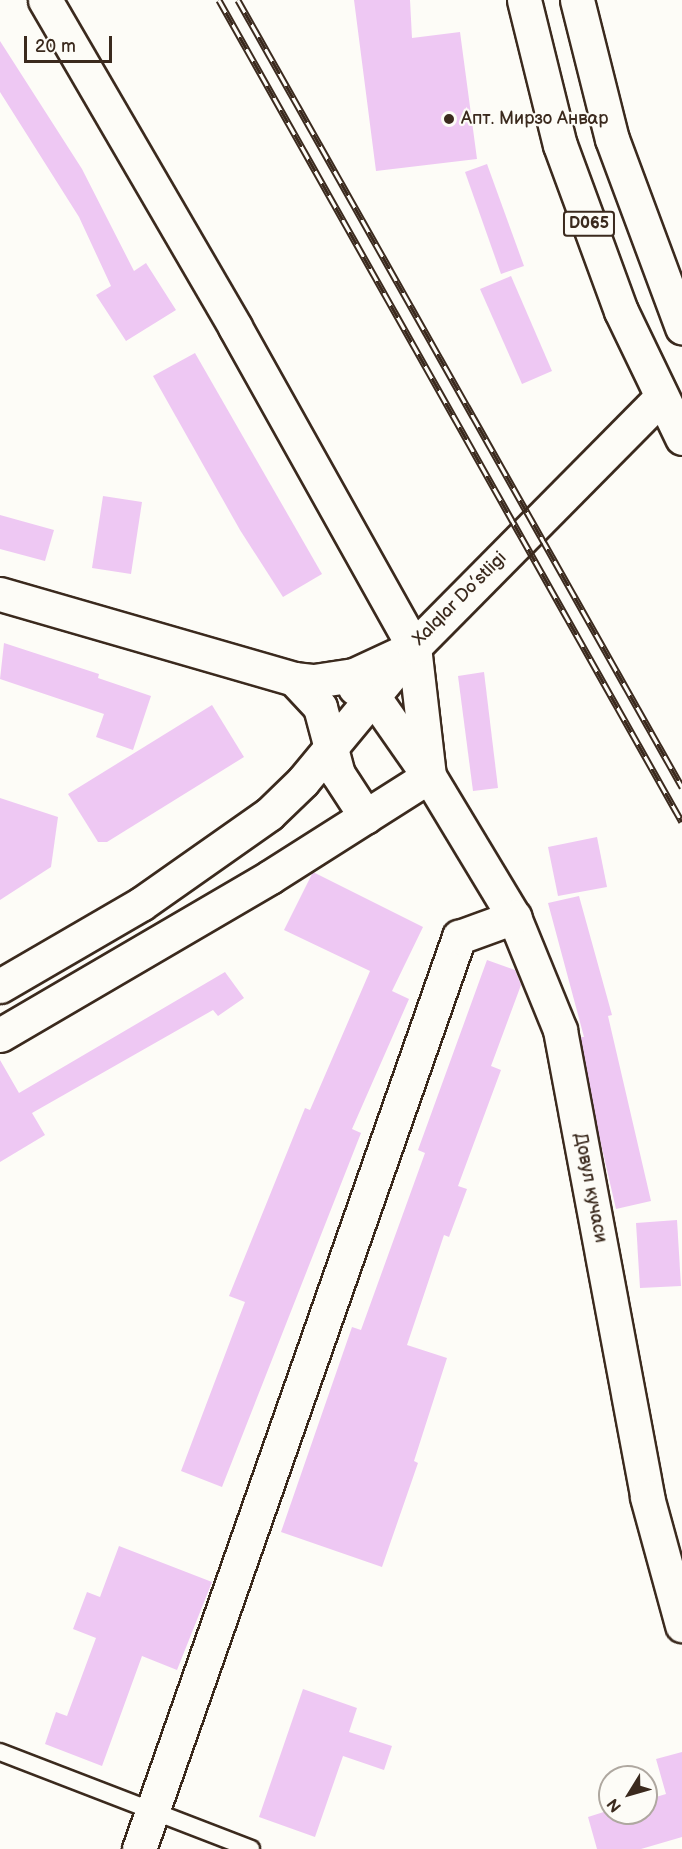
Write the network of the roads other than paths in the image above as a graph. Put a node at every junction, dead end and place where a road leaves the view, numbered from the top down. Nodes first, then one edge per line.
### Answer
1 (45, 0) edge
2 (524, 0) edge
3 (577, 0) edge
4 (682, 327) edge
5 (660, 398) junction
6 (682, 438) edge
7 (0, 594) edge
8 (414, 647) junction
9 (335, 678) junction
10 (294, 679) junction
11 (373, 696) junction
12 (332, 746) junction
13 (429, 776) junction
14 (366, 817) junction
15 (514, 917) junction
16 (0, 986) edge
17 (0, 1035) edge
18 (682, 1625) edge
19 (0, 1752) edge
20 (152, 1812) junction
21 (139, 1849) edge
22 (251, 1849) edge

1 - 8 street
2 - 5 street, D065
3 - 4 street, D065
5 - 6 street, D065
5 - 8 street, Xalqlar Do’stligi
7 - 10 street, Xalqlar Do’stligi
8 - 9 street, Xalqlar Do’stligi
8 - 11 street
8 - 13 street
9 - 10 street, Xalqlar Do’stligi
9 - 11 street
10 - 12 street
11 - 12 street
11 - 13 street, Довул кучаси
12 - 14 street
12 - 16 street
13 - 14 street
13 - 15 street, Довул кучаси
14 - 17 street
15 - 18 street, Довул кучаси
15 - 20 street
19 - 20 lane
20 - 21 street
20 - 22 lane

